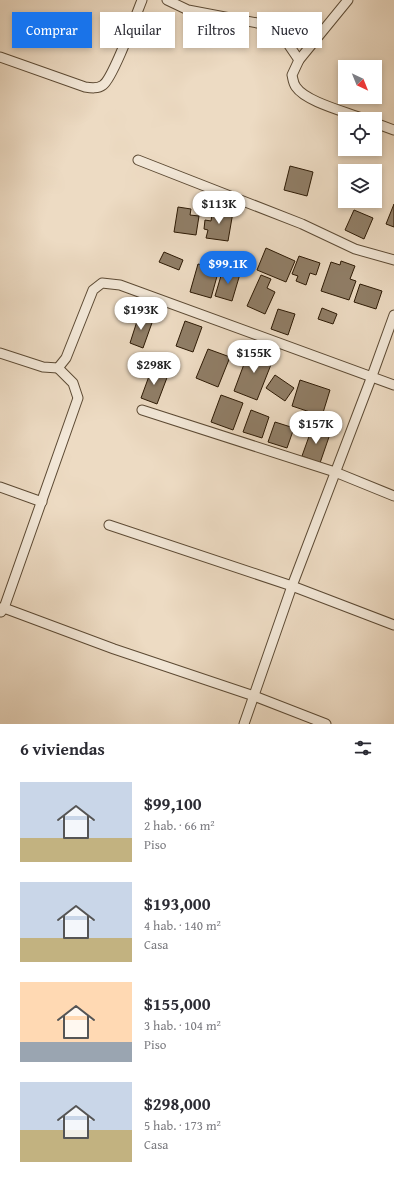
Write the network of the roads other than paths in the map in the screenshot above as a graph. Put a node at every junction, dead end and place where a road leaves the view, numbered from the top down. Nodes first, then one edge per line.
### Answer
1 (142, 0) edge
2 (167, 0) edge
3 (348, 0) edge
4 (0, 57) edge
5 (299, 60) junction
6 (345, 112) edge
7 (382, 126) edge
8 (394, 130) edge
9 (138, 160) dead end
10 (394, 260) edge
11 (394, 315) edge
12 (0, 352) edge
13 (58, 368) junction
14 (372, 376) junction
15 (394, 385) edge
16 (142, 410) dead end
17 (335, 472) junction
18 (0, 487) edge
19 (394, 496) edge
20 (42, 502) junction
21 (110, 525) dead end
22 (292, 586) junction
23 (1, 610) edge
24 (394, 625) edge
25 (254, 696) junction
26 (244, 724) edge
27 (326, 724) edge

1 - 4 street
2 - 5 street
3 - 5 street
5 - 6 street
7 - 8 street
9 - 10 street
11 - 14 street
12 - 13 street
13 - 14 street
13 - 20 street
14 - 15 street
14 - 17 street
16 - 17 street
17 - 19 street
17 - 22 street
18 - 20 street
20 - 23 street
21 - 22 street
22 - 24 street
22 - 25 street
23 - 25 street
25 - 26 street
25 - 27 street

